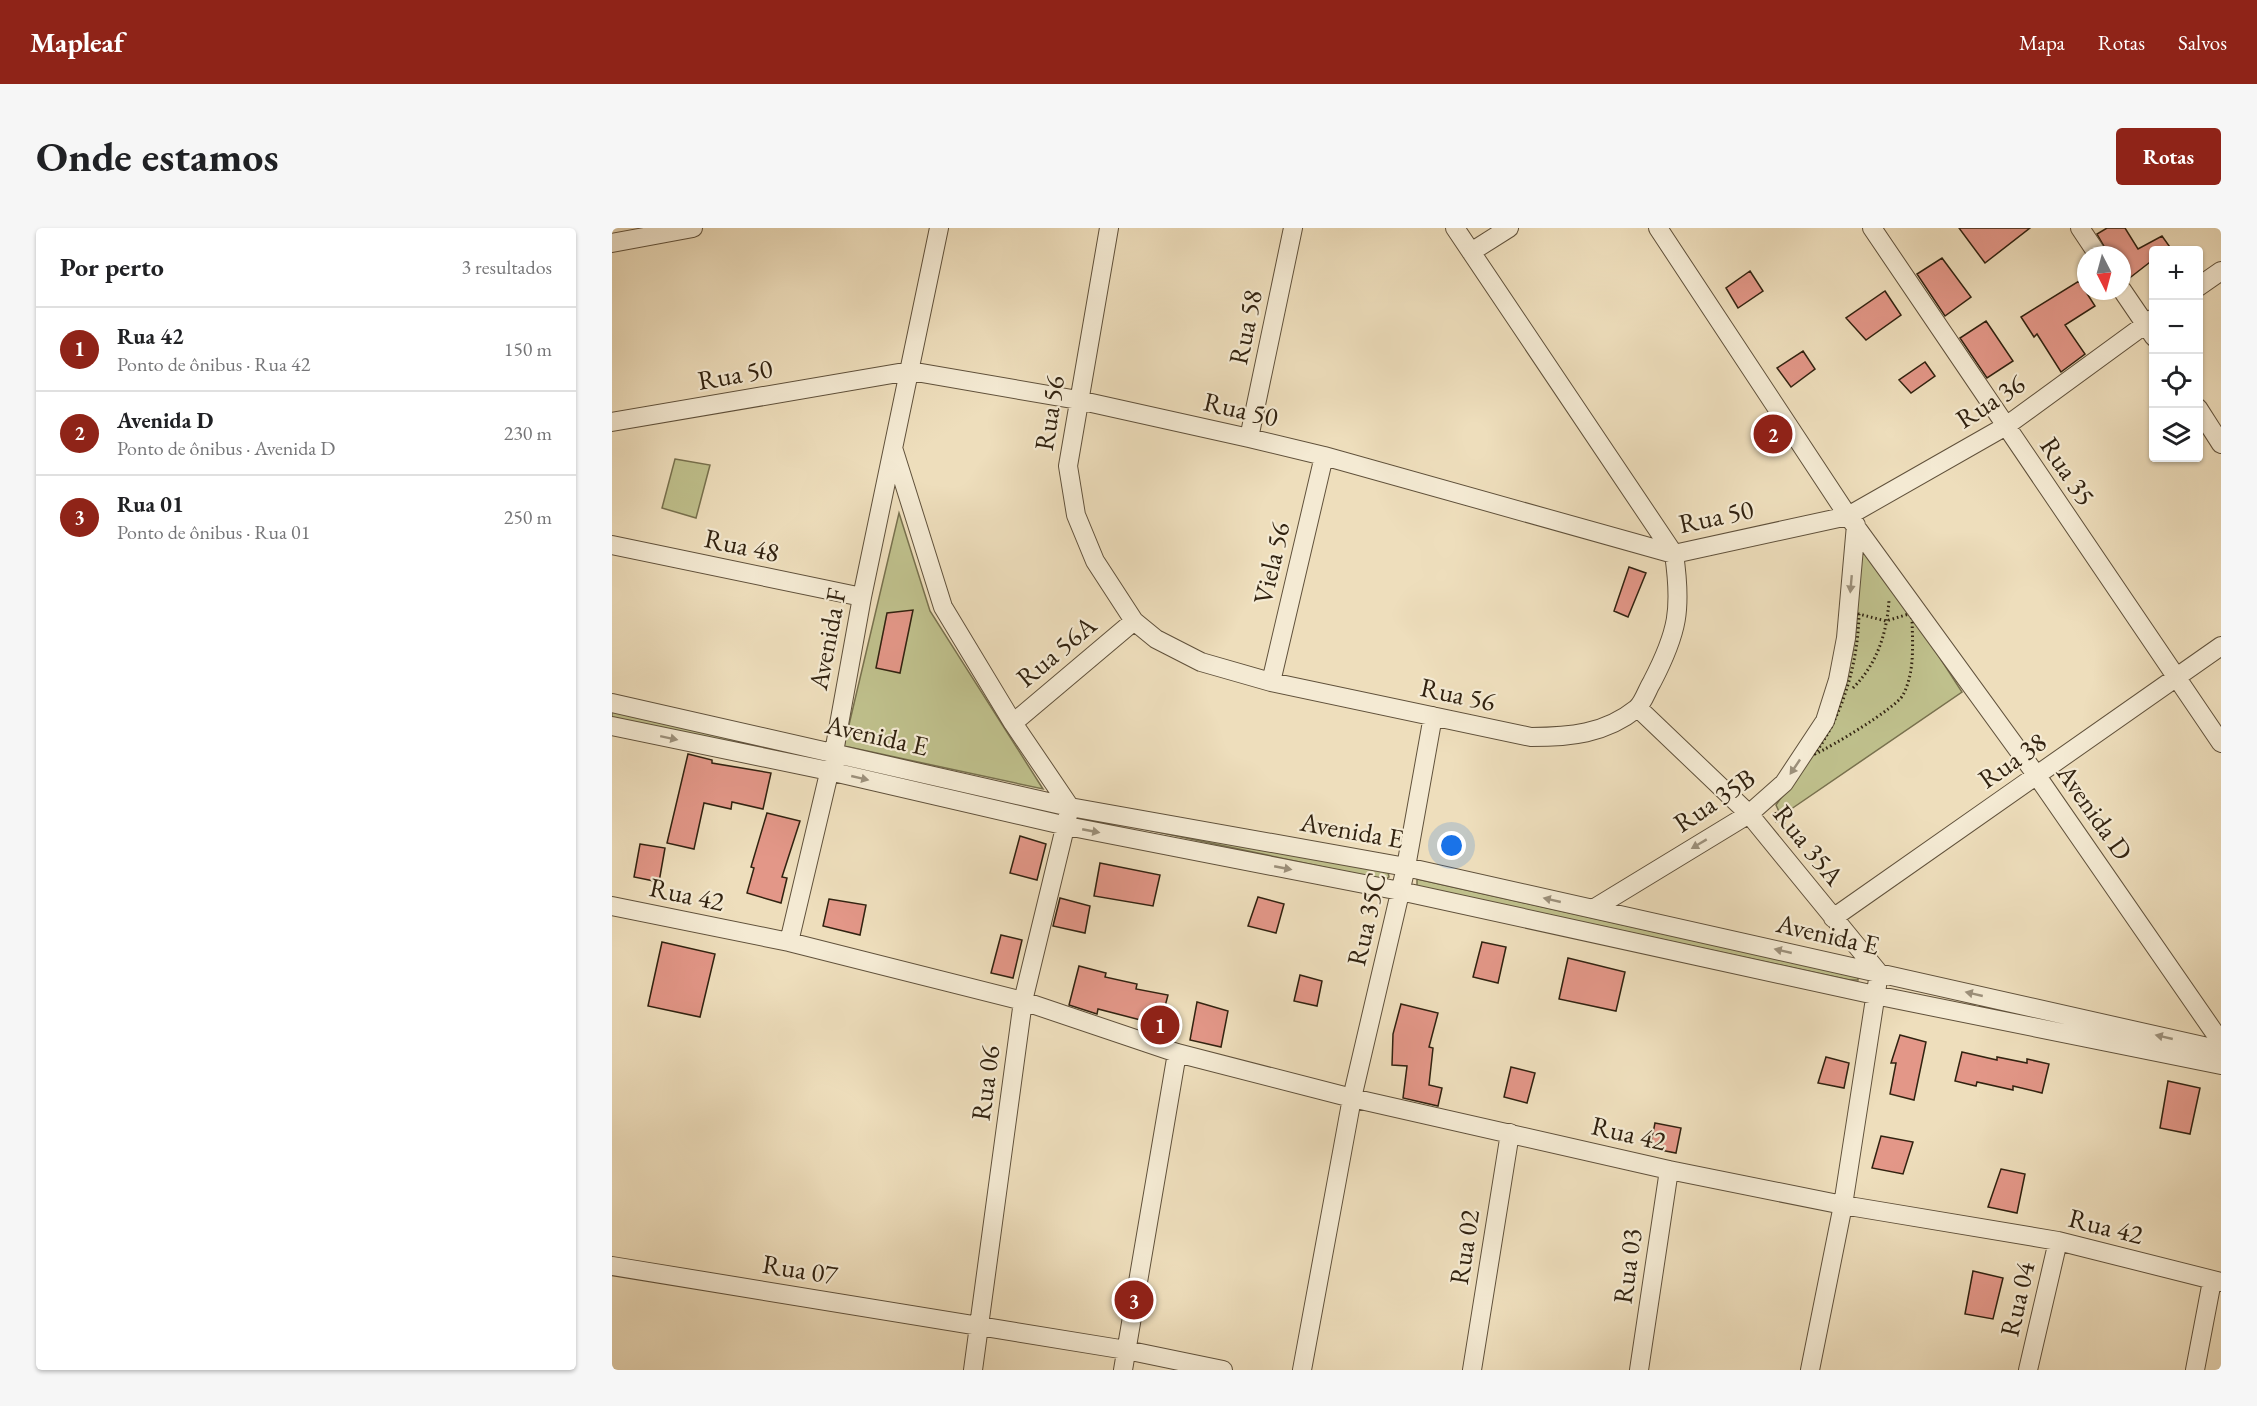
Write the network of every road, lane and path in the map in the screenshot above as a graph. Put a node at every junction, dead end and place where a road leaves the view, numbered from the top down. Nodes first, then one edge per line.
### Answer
1 (693, 228) edge
2 (939, 228) edge
3 (1108, 228) edge
4 (1293, 228) edge
5 (1455, 228) edge
6 (1509, 228) edge
7 (1658, 228) edge
8 (1872, 228) edge
9 (2080, 228) edge
10 (612, 243) edge
11 (2092, 246) edge
12 (1471, 252) junction
13 (2221, 271) edge
14 (2203, 283) edge
15 (2130, 300) edge
16 (2149, 324) edge
17 (2149, 327) edge
18 (910, 371) junction
19 (1078, 400) junction
20 (2203, 415) edge
21 (612, 422) edge
22 (2006, 426) junction
23 (1249, 438) junction
24 (2221, 444) edge
25 (894, 451) junction
26 (1324, 456) junction
27 (1852, 521) junction
28 (612, 545) edge
29 (1674, 554) junction
30 (1890, 590) dead end
31 (862, 597) junction
32 (1134, 621) junction
33 (1888, 621) junction
34 (2221, 646) edge
35 (2175, 678) junction
36 (1271, 682) junction
37 (612, 703) edge
38 (1638, 708) junction
39 (1433, 716) junction
40 (1013, 723) junction
41 (612, 726) edge
42 (2221, 743) edge
43 (834, 752) junction
44 (829, 771) junction
45 (2037, 776) junction
46 (1070, 807) junction
47 (1749, 814) junction
48 (1067, 826) junction
49 (1406, 867) junction
50 (1400, 891) junction
51 (612, 906) edge
52 (1593, 909) junction
53 (1833, 918) junction
54 (789, 942) junction
55 (1879, 973) junction
56 (1875, 995) junction
57 (1023, 1001) junction
58 (2111, 1034) junction
59 (2221, 1042) edge
60 (2221, 1050) edge
61 (1177, 1053) junction
62 (2221, 1065) edge
63 (1352, 1098) junction
64 (1510, 1133) junction
65 (1669, 1170) junction
66 (1843, 1204) junction
67 (2058, 1241) junction
68 (612, 1266) edge
69 (2216, 1282) edge
70 (980, 1326) junction
71 (1126, 1350) junction
72 (973, 1370) edge
73 (1123, 1370) edge
74 (1223, 1370) edge
75 (1302, 1370) edge
76 (1472, 1370) edge
77 (1639, 1370) edge
78 (1810, 1370) edge
79 (2028, 1370) edge
80 (2195, 1370) edge

1 - 10 street
2 - 18 street, Avenida F
3 - 19 street, Rua 56
4 - 23 street, Rua 58
5 - 12 street
6 - 12 street
7 - 27 street, Avenida D
8 - 22 street, Rua 35
9 - 11 street
12 - 29 street
13 - 14 street
15 - 16 street
17 - 22 street, Rua 36
18 - 19 street, Rua 50
18 - 21 street, Rua 50
18 - 25 street, Avenida F
19 - 23 street, Rua 50
19 - 32 street, Rua 56
20 - 24 street
22 - 27 street, Rua 36
22 - 35 street, Rua 35
23 - 26 street, Rua 50
25 - 31 street, Avenida F
25 - 40 street, Avenida F
26 - 29 street, Rua 50
26 - 36 street, Viela 56
27 - 29 street, Rua 50
27 - 45 street, Avenida D
27 -> 47 street, Rua 35B
28 - 31 street, Rua 48
29 - 38 street
30 - 33 path
31 - 43 street, Avenida F
32 - 36 street, Rua 56
32 - 40 street, Rua 56A
33 - 33 path
34 - 35 street, Rua 38
35 - 42 street, Rua 35
35 - 45 street, Rua 38
36 - 39 street, Rua 56
37 - 43 street, Avenida E
38 - 39 street, Rua 56
38 - 47 street, Rua 35A
39 - 49 street, Rua 35C
40 - 46 street, Avenida F
41 -> 44 street, Avenida E
43 - 44 street, Avenida F
43 - 46 street, Avenida E
44 -> 48 street, Avenida E
44 - 54 street, Avenida F
45 - 53 street, Rua 38
45 - 59 street, Avenida D
46 - 48 street, Rua 06
46 - 49 street, Avenida E
47 -> 52 street, Rua 35B
47 - 53 street, Rua 35A
48 -> 50 street, Avenida E
48 - 57 street, Rua 06
49 - 50 street, Rua 35C
52 -> 49 street, Avenida E
50 - 56 street, Avenida E
50 - 63 street, Rua 35C
51 - 54 street, Rua 42
55 -> 52 street, Avenida E
53 - 55 street, Rua 35A
54 - 57 street, Rua 42
55 - 56 street
58 -> 55 street, Avenida E
56 - 58 street, Avenida E
56 - 66 street
57 - 61 street, Rua 42
57 - 70 street, Rua 06
60 -> 58 street, Avenida E
58 - 62 street, Avenida E
61 - 63 street, Rua 42
61 - 71 street
63 - 64 street, Rua 42
63 - 75 street, Rua 35C
64 - 65 street, Rua 42
64 - 76 street, Rua 02
65 - 66 street, Rua 42
65 - 77 street, Rua 03
66 - 67 street, Rua 42
66 - 78 street
67 - 69 street, Rua 42
67 - 79 street, Rua 04
68 - 70 street, Rua 07
69 - 80 street
70 - 71 street, Rua 07
70 - 72 street, Rua 06
71 - 73 street
71 - 74 street, Rua 07

